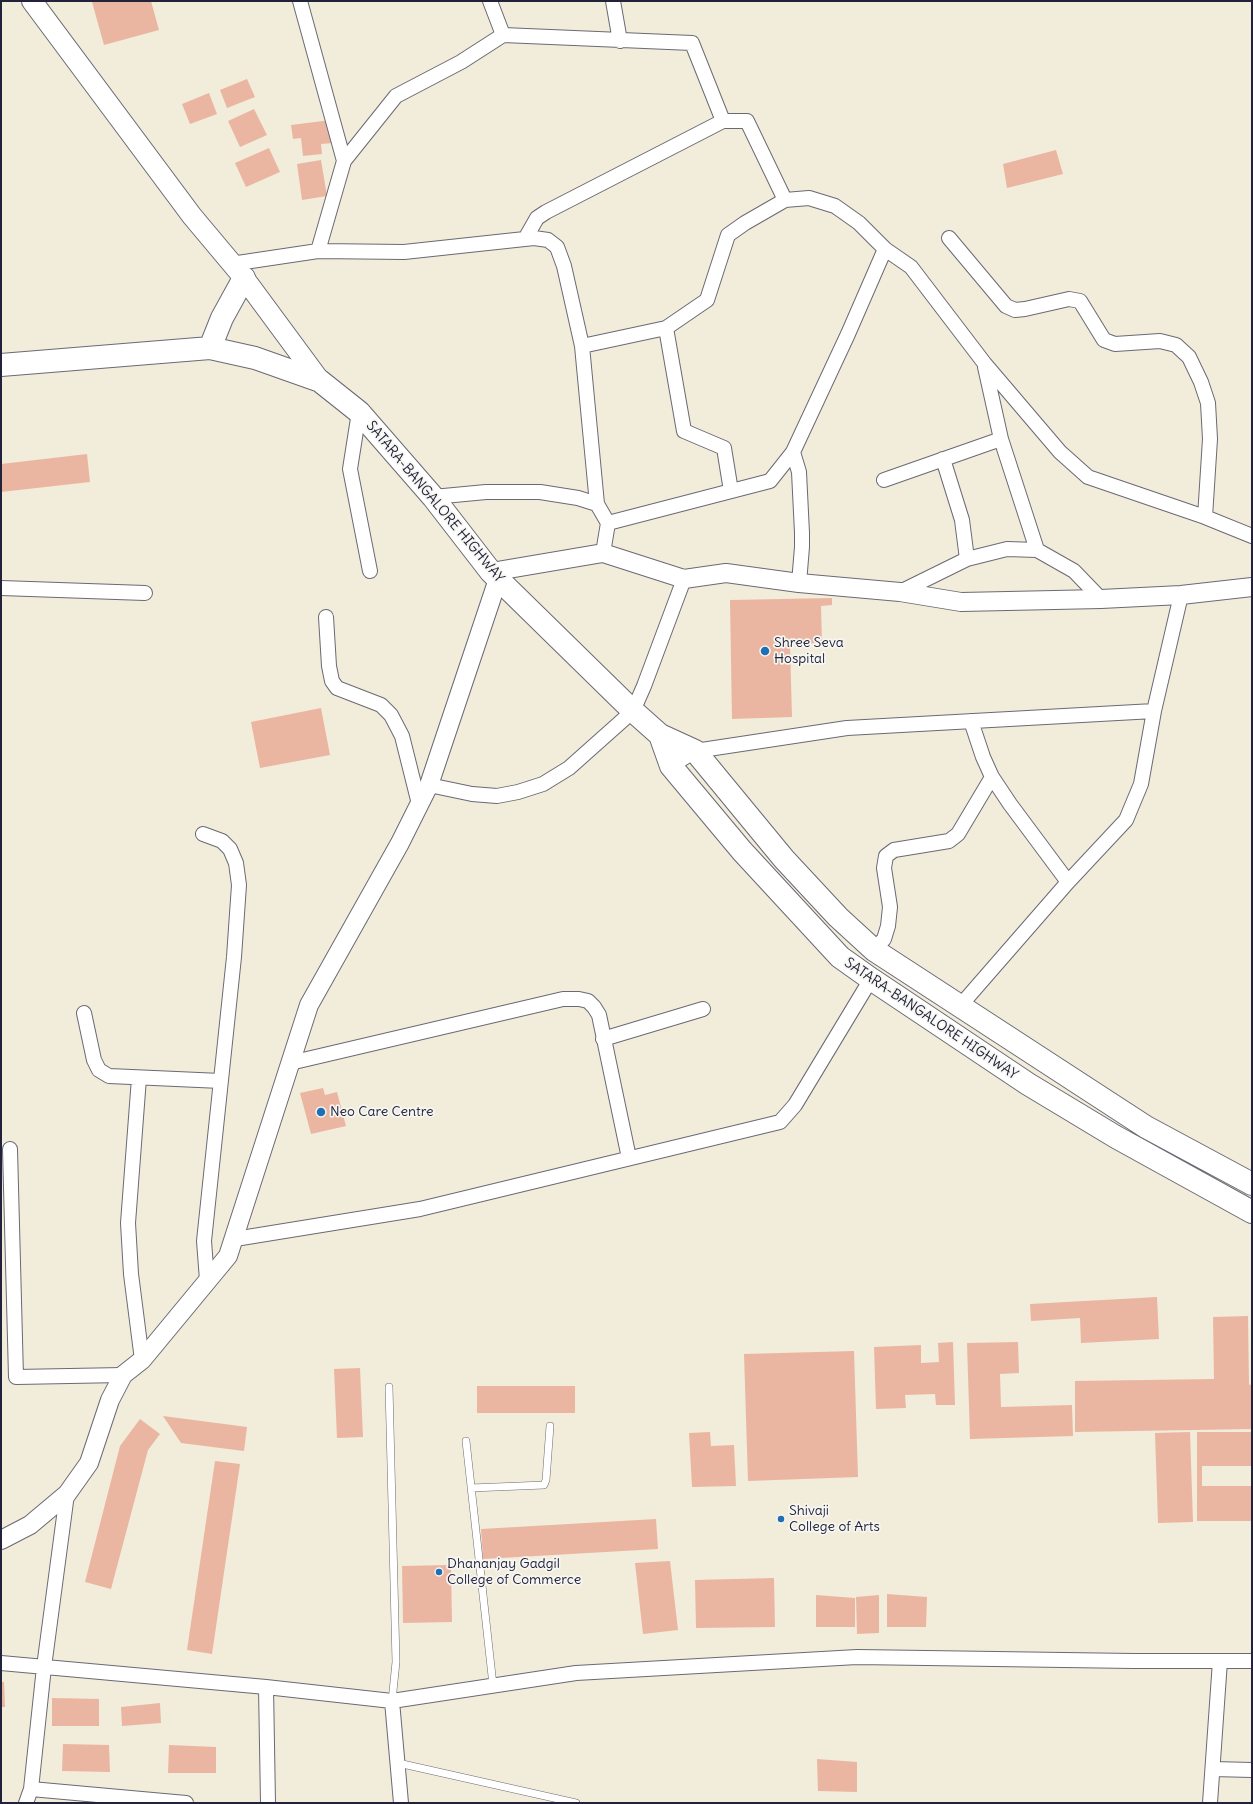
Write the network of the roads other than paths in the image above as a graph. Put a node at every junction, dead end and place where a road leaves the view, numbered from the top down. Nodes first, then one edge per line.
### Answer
1 (32, 1) edge
2 (300, 1) edge
3 (490, 1) edge
4 (613, 1) edge
5 (503, 35) junction
6 (620, 41) junction
7 (723, 121) junction
8 (344, 161) junction
9 (785, 200) junction
10 (949, 238) dead end
11 (525, 239) junction
12 (885, 249) junction
13 (318, 251) junction
14 (237, 271) junction
15 (666, 328) junction
16 (582, 346) junction
17 (210, 348) junction
18 (985, 364) junction
19 (1, 365) edge
20 (320, 381) junction
21 (359, 412) junction
22 (1001, 439) junction
23 (793, 452) junction
24 (943, 459) junction
25 (884, 480) dead end
26 (731, 491) junction
27 (433, 497) junction
28 (597, 504) junction
29 (1206, 517) junction
30 (608, 524) junction
31 (1252, 536) edge
32 (1037, 550) junction
33 (603, 553) junction
34 (966, 559) junction
35 (370, 571) dead end
36 (494, 576) junction
37 (684, 579) junction
38 (799, 583) junction
39 (1252, 587) edge
40 (1, 588) edge
41 (900, 592) junction
42 (145, 593) dead end
43 (1180, 594) junction
44 (1101, 599) junction
45 (326, 617) dead end
46 (633, 711) junction
47 (1154, 711) junction
48 (971, 721) junction
49 (660, 735) junction
50 (695, 751) junction
51 (670, 766) junction
52 (992, 777) junction
53 (429, 785) junction
54 (420, 804) junction
55 (203, 834) dead end
56 (1068, 882) junction
57 (874, 950) junction
58 (870, 979) junction
59 (960, 1006) junction
60 (703, 1009) dead end
61 (84, 1013) dead end
62 (603, 1039) junction
63 (290, 1063) junction
64 (139, 1078) junction
65 (221, 1081) junction
66 (10, 1149) dead end
67 (629, 1158) junction
68 (1249, 1177) edge
69 (1252, 1212) edge
70 (235, 1239) junction
71 (208, 1280) junction
72 (142, 1360) junction
73 (123, 1375) junction
74 (390, 1387) dead end
75 (550, 1426) dead end
76 (466, 1441) dead end
77 (471, 1488) junction
78 (67, 1494) junction
79 (1, 1540) edge
80 (1220, 1661) junction
81 (1252, 1661) edge
82 (1, 1663) edge
83 (44, 1667) junction
84 (493, 1685) junction
85 (266, 1687) junction
86 (392, 1701) junction
87 (398, 1763) junction
88 (1212, 1770) junction
89 (1252, 1770) edge
90 (31, 1789) junction
91 (26, 1803) edge
92 (186, 1803) edge
93 (268, 1803) edge
94 (401, 1803) edge
95 (576, 1803) edge
96 (1210, 1803) edge

1 - 14 main road
2 - 8 street
3 - 5 street
4 - 6 street
5 - 6 street
5 - 8 street
6 - 7 street
7 - 9 street
7 - 11 street
8 - 13 street
9 - 12 street
9 - 15 street
10 - 29 street
11 - 13 street
11 - 16 street
12 - 18 street
12 - 23 street
13 - 14 street
14 - 17 main road
14 - 20 main road
15 - 16 street
15 - 26 street
16 - 28 street
17 - 19 main road, SATARA-BANGALORE HIGHWAY
17 - 20 main road, SATARA-BANGALORE HIGHWAY
18 - 22 street
18 - 29 street
20 - 21 main road, SATARA-BANGALORE HIGHWAY
21 - 27 main road, SATARA-BANGALORE HIGHWAY
21 - 35 street
22 - 24 street
22 - 32 street
23 - 26 street
23 - 38 street
24 - 25 street
24 - 34 street
26 - 30 street
27 - 28 street
27 - 36 main road, SATARA-BANGALORE HIGHWAY
28 - 30 street
29 - 31 street
30 - 33 street
32 - 34 street
32 - 44 street
33 - 36 street
33 - 37 street
34 - 41 street
36 - 46 main road, SATARA-BANGALORE HIGHWAY
36 - 53 street
37 - 38 street
37 - 46 street
38 - 41 street
39 - 43 street
40 - 42 street
41 - 44 street
43 - 44 street
43 - 47 street
45 - 54 street
46 - 49 main road, SATARA-BANGALORE HIGHWAY
46 - 53 street
47 - 48 street
47 - 56 street
48 - 50 street
48 - 52 street
49 - 50 main road, SATARA-BANGALORE HIGHWAY
49 - 51 main road, SATARA-BANGALORE HIGHWAY
50 - 51 street
50 - 57 main road, SATARA-BANGALORE HIGHWAY
51 - 58 main road, SATARA-BANGALORE HIGHWAY
52 - 56 street
52 - 57 street
53 - 54 street
54 - 63 street
55 - 65 street
56 - 59 street
57 - 59 main road, SATARA-BANGALORE HIGHWAY
58 - 67 street
58 - 69 main road, SATARA-BANGALORE HIGHWAY
59 - 68 main road, SATARA-BANGALORE HIGHWAY
60 - 62 street
61 - 64 street
62 - 63 street
62 - 67 street
63 - 70 street
64 - 65 street
64 - 72 street
65 - 71 street
66 - 73 street
67 - 70 street
70 - 71 street
71 - 72 street
72 - 73 street
73 - 78 street
74 - 86 lane
75 - 77 lane
76 - 77 lane
77 - 84 lane
78 - 79 street
78 - 83 street
80 - 81 street
80 - 84 street
80 - 88 street
82 - 83 street
83 - 85 street
83 - 90 street
84 - 86 street
85 - 86 street
85 - 93 street
86 - 87 street
87 - 94 street
87 - 95 lane
88 - 89 street
88 - 96 street
90 - 91 street
90 - 92 street

